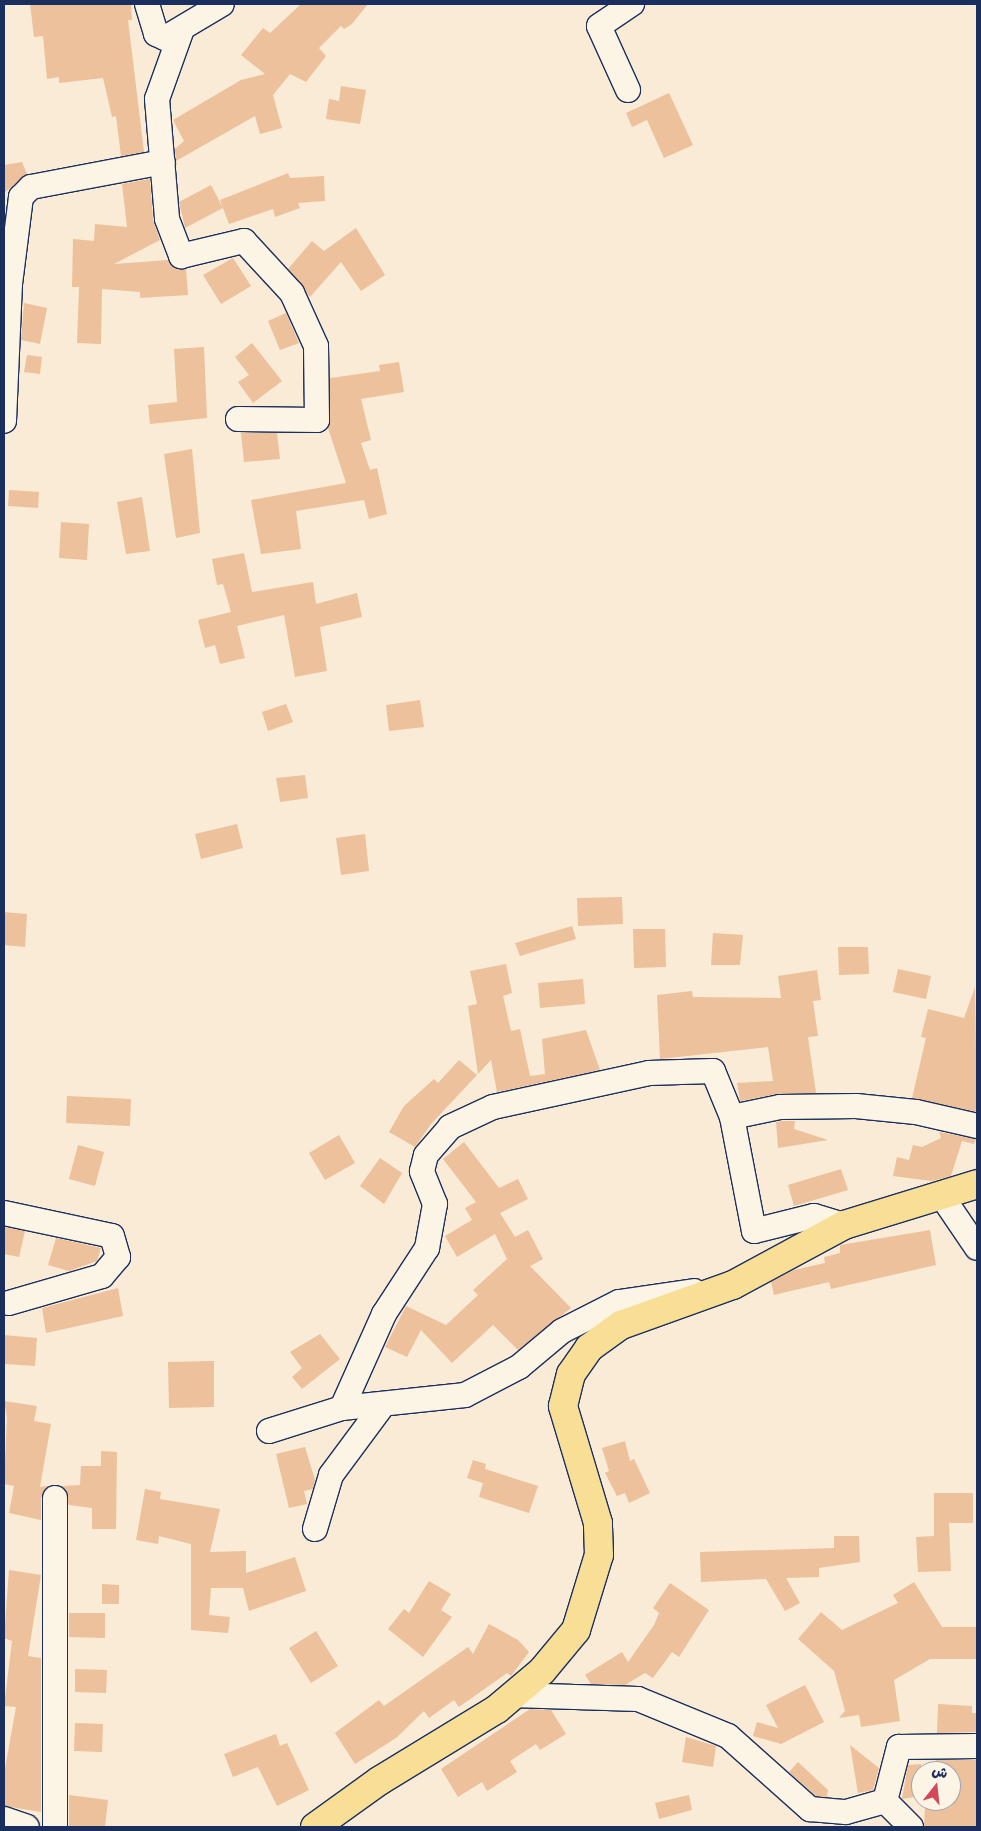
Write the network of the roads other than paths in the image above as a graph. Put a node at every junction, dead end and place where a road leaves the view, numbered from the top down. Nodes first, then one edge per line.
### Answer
1 (147, 4) edge
2 (222, 4) edge
3 (632, 4) edge
4 (181, 32) junction
5 (628, 90) dead end
6 (163, 162) junction
7 (12, 196) edge
8 (238, 419) dead end
9 (4, 421) edge
10 (732, 1116) junction
11 (977, 1126) edge
12 (977, 1184) edge
13 (943, 1198) junction
14 (4, 1213) edge
15 (844, 1225) junction
16 (977, 1248) edge
17 (733, 1285) junction
18 (9, 1304) dead end
19 (383, 1404) junction
20 (342, 1408) junction
21 (269, 1431) dead end
22 (55, 1498) dead end
23 (315, 1528) dead end
24 (512, 1695) junction
25 (977, 1746) edge
26 (885, 1801) junction
27 (4, 1819) edge
28 (28, 1827) edge
29 (55, 1827) edge
30 (314, 1827) edge
31 (911, 1827) edge

1 - 4 street
2 - 4 street
3 - 5 street
4 - 6 street
6 - 7 street
6 - 8 street
7 - 9 street
10 - 11 street
10 - 15 street
10 - 20 street
12 - 13 main road
13 - 15 main road
13 - 16 street
14 - 18 street
15 - 17 main road
17 - 19 street
17 - 24 main road
19 - 20 street
19 - 23 street
20 - 21 street
22 - 29 street
24 - 26 street
24 - 30 main road
25 - 26 street
26 - 31 street
27 - 28 street

